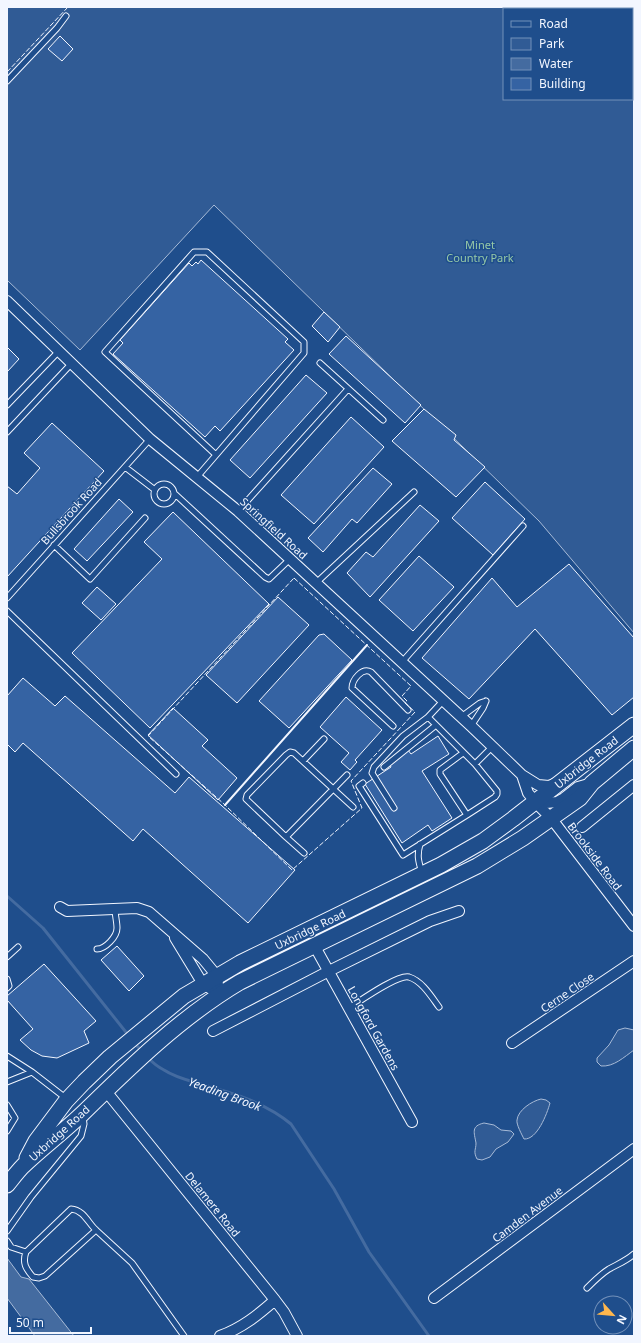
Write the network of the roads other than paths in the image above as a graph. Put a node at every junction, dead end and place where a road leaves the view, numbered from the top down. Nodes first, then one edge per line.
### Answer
1 (66, 16) dead end
2 (7, 81) edge
3 (7, 301) edge
4 (59, 351) junction
5 (72, 363) junction
6 (320, 363) dead end
7 (348, 389) junction
8 (7, 405) edge
9 (383, 420) dead end
10 (7, 432) edge
11 (150, 439) junction
12 (215, 454) junction
13 (125, 467) junction
14 (197, 477) junction
15 (155, 490) junction
16 (414, 492) dead end
17 (175, 494) junction
18 (238, 511) junction
19 (145, 518) dead end
20 (523, 526) dead end
21 (54, 545) junction
22 (290, 559) junction
23 (316, 582) junction
24 (7, 598) edge
25 (7, 611) edge
26 (402, 662) junction
27 (443, 701) junction
28 (408, 710) dead end
29 (428, 717) junction
30 (461, 717) junction
31 (436, 725) junction
32 (634, 725) edge
33 (393, 726) dead end
34 (471, 726) junction
35 (324, 739) dead end
36 (492, 746) junction
37 (633, 751) edge
38 (463, 753) junction
39 (303, 761) junction
40 (475, 764) junction
41 (384, 767) dead end
42 (176, 774) dead end
43 (347, 775) dead end
44 (522, 775) junction
45 (564, 779) junction
46 (363, 783) dead end
47 (592, 783) junction
48 (634, 785) edge
49 (333, 790) junction
50 (535, 802) junction
51 (353, 808) dead end
52 (394, 808) dead end
53 (467, 815) junction
54 (551, 818) junction
55 (582, 827) dead end
56 (286, 837) junction
57 (420, 844) junction
58 (304, 853) dead end
59 (423, 874) junction
60 (60, 907) dead end
61 (114, 909) junction
62 (460, 911) dead end
63 (634, 926) edge
64 (171, 931) junction
65 (314, 945) junction
66 (18, 947) dead end
67 (96, 949) dead end
68 (7, 957) edge
69 (634, 961) edge
70 (329, 971) junction
71 (217, 976) junction
72 (7, 980) edge
73 (202, 984) junction
74 (7, 988) edge
75 (219, 994) junction
76 (439, 1007) dead end
77 (349, 1008) junction
78 (213, 1031) dead end
79 (512, 1043) dead end
80 (7, 1056) edge
81 (110, 1057) junction
82 (133, 1066) junction
83 (32, 1072) junction
84 (7, 1082) edge
85 (105, 1090) junction
86 (66, 1101) junction
87 (7, 1105) edge
88 (82, 1114) junction
89 (412, 1122) dead end
90 (7, 1131) edge
91 (634, 1149) edge
92 (21, 1167) junction
93 (7, 1185) edge
94 (96, 1230) junction
95 (7, 1231) edge
96 (7, 1241) edge
97 (26, 1252) junction
98 (634, 1254) edge
99 (587, 1288) dead end
100 (434, 1298) dead end
101 (275, 1300) junction
102 (184, 1336) edge
103 (220, 1336) edge
104 (297, 1336) edge

1 - 2 lane
3 - 4 street, Springfield Road
4 - 5 street, Springfield Road
4 - 8 lane
5 - 10 lane
5 - 11 street, Springfield Road
6 - 7 lane
7 - 9 lane
7 - 18 lane
11 - 13 lane, Bullsbrook Road
11 - 14 street, Springfield Road
12 - 12 lane
12 - 14 lane
13 - 15 lane
13 - 21 lane, Bullsbrook Road
14 - 18 street, Springfield Road
15 - 17 lane
15 - 17 lane
16 - 23 lane
17 - 22 lane
18 - 22 street, Springfield Road
19 - 21 lane
20 - 26 lane
21 - 24 lane, Bullsbrook Road
22 - 23 street, Springfield Road
23 - 26 street, Springfield Road
25 - 42 lane
26 - 27 street, Springfield Road
27 - 29 lane
27 - 30 street, Springfield Road
28 - 33 lane
29 - 31 lane
29 - 52 lane
30 - 34 street, Springfield Road
30 - 34 lane
31 - 38 lane
31 - 41 lane
32 - 45 main road, Uxbridge Road
34 - 36 street, Springfield Road
35 - 39 lane
36 - 40 lane
36 - 44 street, Springfield Road
37 - 47 main road, Uxbridge Road
38 - 40 lane
38 - 53 lane
39 - 49 lane
39 - 56 lane
40 - 53 lane
43 - 49 lane
44 - 45 street, Springfield Road
44 - 50 street, Springfield Road
45 - 50 main road, Uxbridge Road
46 - 57 lane
47 - 50 street
47 - 54 main road, Uxbridge Road
48 - 55 street
49 - 51 lane
49 - 56 lane
50 - 54 street, Brookside Road
50 - 59 main road, Uxbridge Road
53 - 57 lane
54 - 63 street, Brookside Road
54 - 65 main road, Uxbridge Road
56 - 58 lane
57 - 59 lane
59 - 71 main road, Uxbridge Road
60 - 61 street
61 - 64 street
61 - 67 lane
62 - 70 street
64 - 71 street
64 - 73 street
65 - 70 street, Longford Gardens
65 - 75 main road, Uxbridge Road
66 - 68 lane
69 - 79 street, Cerne Close
70 - 77 street, Longford Gardens
70 - 78 street
71 - 73 main road, Uxbridge Road
71 - 75 street
72 - 74 lane
73 - 75 street
73 - 81 main road, Uxbridge Road
75 - 82 main road, Uxbridge Road
76 - 77 lane
77 - 89 street, Longford Gardens
80 - 83 lane
81 - 82 main road
81 - 86 main road, Uxbridge Road
82 - 85 main road, Uxbridge Road
83 - 84 lane
83 - 86 lane
85 - 88 main road, Uxbridge Road
85 - 101 street, Delamere Road
86 - 88 main road
86 - 92 main road, Uxbridge Road
87 - 90 lane
88 - 92 main road, Uxbridge Road
88 - 95 lane
91 - 100 street, Camden Avenue
92 - 93 main road
94 - 97 lane
94 - 97 lane
94 - 102 lane
96 - 97 lane
98 - 99 lane
101 - 103 street
101 - 104 street, Delamere Road

